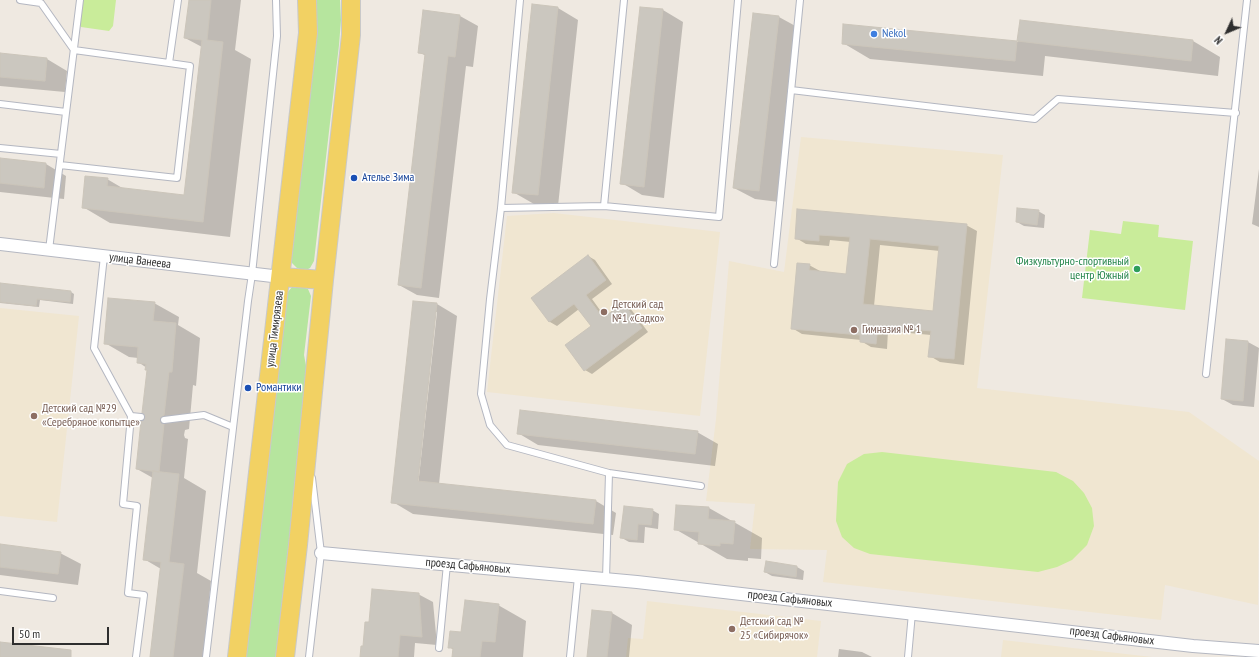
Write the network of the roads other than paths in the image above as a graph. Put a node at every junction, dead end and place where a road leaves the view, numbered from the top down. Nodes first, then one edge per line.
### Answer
1 (20, 0) edge
2 (80, 0) edge
3 (178, 0) edge
4 (276, 0) edge
5 (307, 0) edge
6 (351, 0) edge
7 (520, 0) edge
8 (624, 0) edge
9 (738, 0) edge
10 (800, 0) edge
11 (1247, 0) edge
12 (74, 50) junction
13 (170, 63) junction
14 (791, 90) junction
15 (0, 104) edge
16 (66, 112) junction
17 (1236, 113) junction
18 (0, 148) edge
19 (61, 154) junction
20 (60, 165) junction
21 (604, 206) junction
22 (501, 208) junction
23 (0, 244) edge
24 (49, 250) junction
25 (104, 256) junction
26 (774, 264) dead end
27 (252, 274) junction
28 (281, 277) junction
29 (324, 280) junction
30 (1206, 374) dead end
31 (131, 416) junction
32 (141, 417) dead end
33 (164, 420) dead end
34 (233, 427) junction
35 (307, 441) junction
36 (609, 473) junction
37 (701, 486) dead end
38 (321, 553) junction
39 (447, 564) junction
40 (578, 577) junction
41 (606, 579) junction
42 (0, 591) edge
43 (53, 598) dead end
44 (912, 613) junction
45 (439, 648) dead end
46 (1259, 651) edge
47 (136, 657) edge
48 (206, 657) edge
49 (237, 657) edge
50 (285, 657) edge
51 (309, 657) edge
52 (570, 657) edge
53 (908, 657) edge

1 - 12 lane
2 - 12 lane
3 - 13 lane
4 - 27 lane
5 - 28 main road, улица Тимирязева
6 - 29 main road
7 - 22 lane
8 - 21 lane
9 - 21 lane
10 - 14 lane
11 - 17 lane
12 - 13 lane
12 - 16 lane
13 - 20 lane
14 - 17 lane
14 - 26 lane
15 - 16 lane
16 - 19 lane
17 - 30 lane
18 - 19 lane
19 - 20 lane
20 - 24 lane
21 - 22 lane
22 - 36 lane
23 - 24 street, улица Ванеева
24 - 25 street, улица Ванеева
25 - 27 street, улица Ванеева
25 - 31 lane
27 - 28 street, улица Ванеева
27 - 34 lane
28 - 29 main road
28 - 49 main road, улица Тимирязева
29 - 35 main road
31 - 32 lane
31 - 47 lane
33 - 34 lane
34 - 48 lane
35 - 38 lane
35 - 50 main road
36 - 37 lane
36 - 41 lane
38 - 39 street, проезд Сафьяновых
38 - 51 lane
39 - 40 street, проезд Сафьяновых
39 - 45 lane
40 - 41 street, проезд Сафьяновых
40 - 52 lane
41 - 44 street, проезд Сафьяновых
42 - 43 lane
44 - 46 street, проезд Сафьяновых
44 - 53 lane

